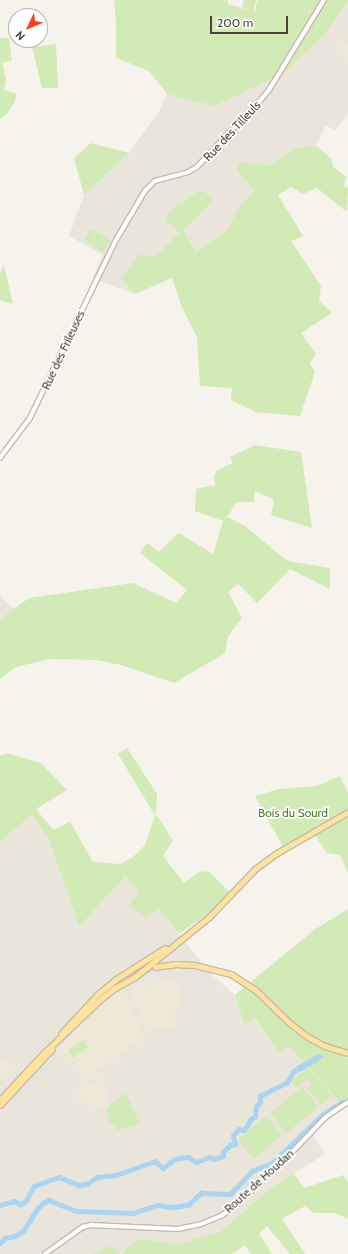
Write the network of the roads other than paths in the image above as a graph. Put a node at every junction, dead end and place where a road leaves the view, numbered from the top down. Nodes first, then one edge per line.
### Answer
1 (324, 0) edge
2 (118, 237) joint
3 (0, 458) edge
4 (348, 812) edge
5 (189, 933) junction
6 (155, 967) tunnel mouth
7 (128, 977) tunnel mouth
8 (63, 1034) junction
9 (348, 1053) edge
10 (42, 1055) junction
11 (0, 1100) edge
12 (348, 1102) edge
13 (0, 1105) edge
14 (45, 1254) edge

1 - 2 street, Rue des Tilleuls
2 - 3 street, Rue des Frileuses
4 - 5 main road
5 - 8 main road
5 - 10 main road
6 - 9 main road
7 - 8 main road
8 - 10 main road
8 - 13 main road
10 - 11 main road
12 - 14 street, Route de Houdan

